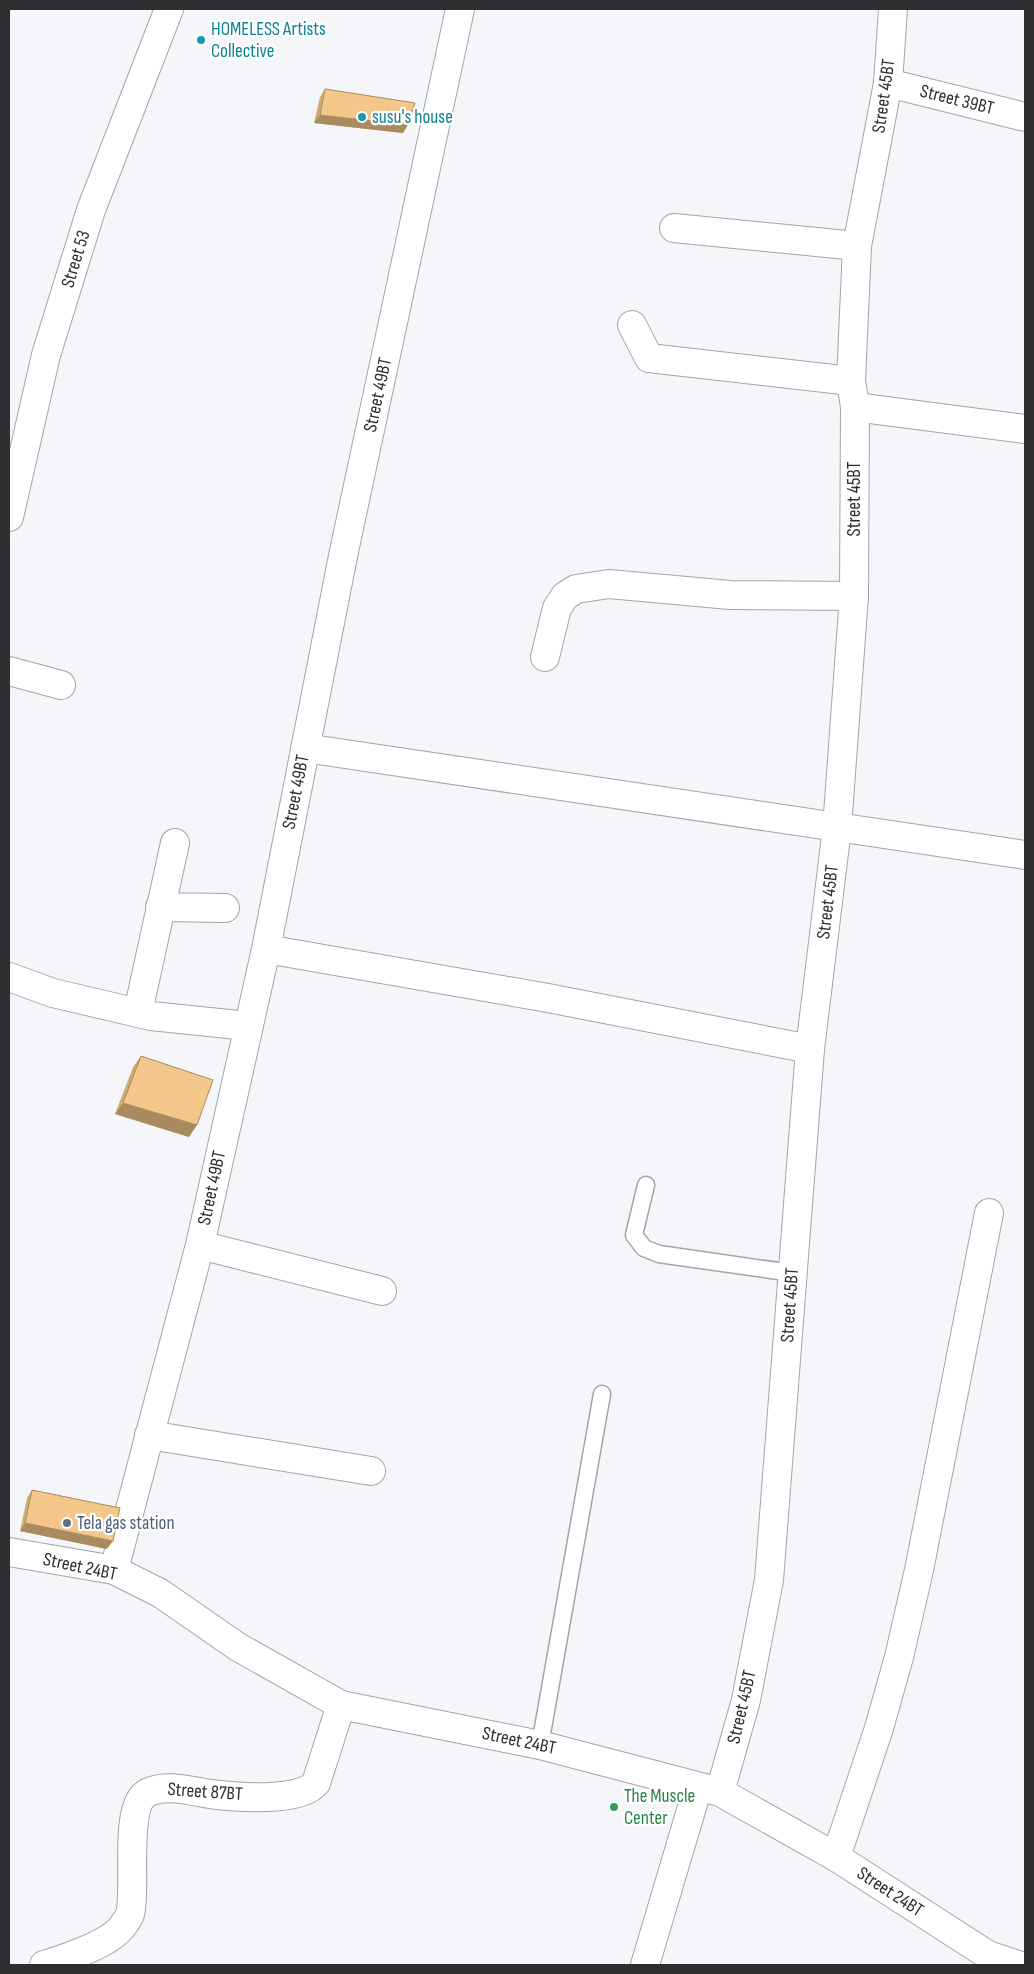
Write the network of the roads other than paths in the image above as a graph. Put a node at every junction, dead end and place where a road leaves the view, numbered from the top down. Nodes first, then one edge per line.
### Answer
1 (169, 9) edge
2 (460, 9) edge
3 (894, 9) edge
4 (888, 83) junction
5 (1025, 118) edge
6 (674, 228) dead end
7 (857, 246) junction
8 (632, 325) dead end
9 (851, 380) junction
10 (854, 407) junction
11 (1025, 429) edge
12 (9, 517) edge
13 (854, 596) junction
14 (545, 657) dead end
15 (9, 671) edge
16 (61, 685) dead end
17 (305, 748) junction
18 (837, 828) junction
19 (175, 842) dead end
20 (1025, 855) edge
21 (160, 907) junction
22 (225, 908) dead end
23 (266, 949) junction
24 (9, 977) edge
25 (138, 1012) junction
26 (248, 1026) junction
27 (810, 1049) junction
28 (646, 1185) dead end
29 (988, 1213) dead end
30 (200, 1245) junction
31 (792, 1273) junction
32 (382, 1291) dead end
33 (602, 1394) dead end
34 (149, 1435) junction
35 (371, 1471) dead end
36 (9, 1552) edge
37 (114, 1570) junction
38 (340, 1706) junction
39 (540, 1745) junction
40 (709, 1789) junction
41 (836, 1857) junction
42 (44, 1965) edge
43 (645, 1965) edge
44 (1018, 1965) edge

1 - 12 street, Street 53
2 - 17 street, Street 49BT
3 - 4 street, Street 45BT
4 - 5 street, Street 39BT
4 - 7 street, Street 45BT
6 - 7 street
7 - 9 street, Street 45BT
8 - 9 street
9 - 10 street, Street 45BT
10 - 11 street
10 - 13 street, Street 45BT
13 - 14 street
13 - 18 street, Street 45BT
15 - 16 street
17 - 18 street
17 - 23 street, Street 49BT
18 - 20 street
18 - 27 street, Street 45BT
19 - 21 street
21 - 22 street
21 - 25 street
23 - 26 street, Street 49BT
23 - 27 street
24 - 25 street
25 - 26 street
26 - 30 street, Street 49BT
27 - 31 street, Street 45BT
28 - 31 lane
29 - 41 street
30 - 32 street
30 - 34 street, Street 49BT
31 - 40 street, Street 45BT
33 - 39 lane
34 - 35 street
34 - 37 street, Street 49BT
36 - 37 street, Street 24BT
37 - 38 street, Street 24BT
38 - 39 street, Street 24BT
38 - 42 street, Street 87BT
39 - 40 street, Street 24BT
40 - 41 street, Street 24BT
40 - 43 street, Street 45BT
41 - 44 street, Street 24BT

